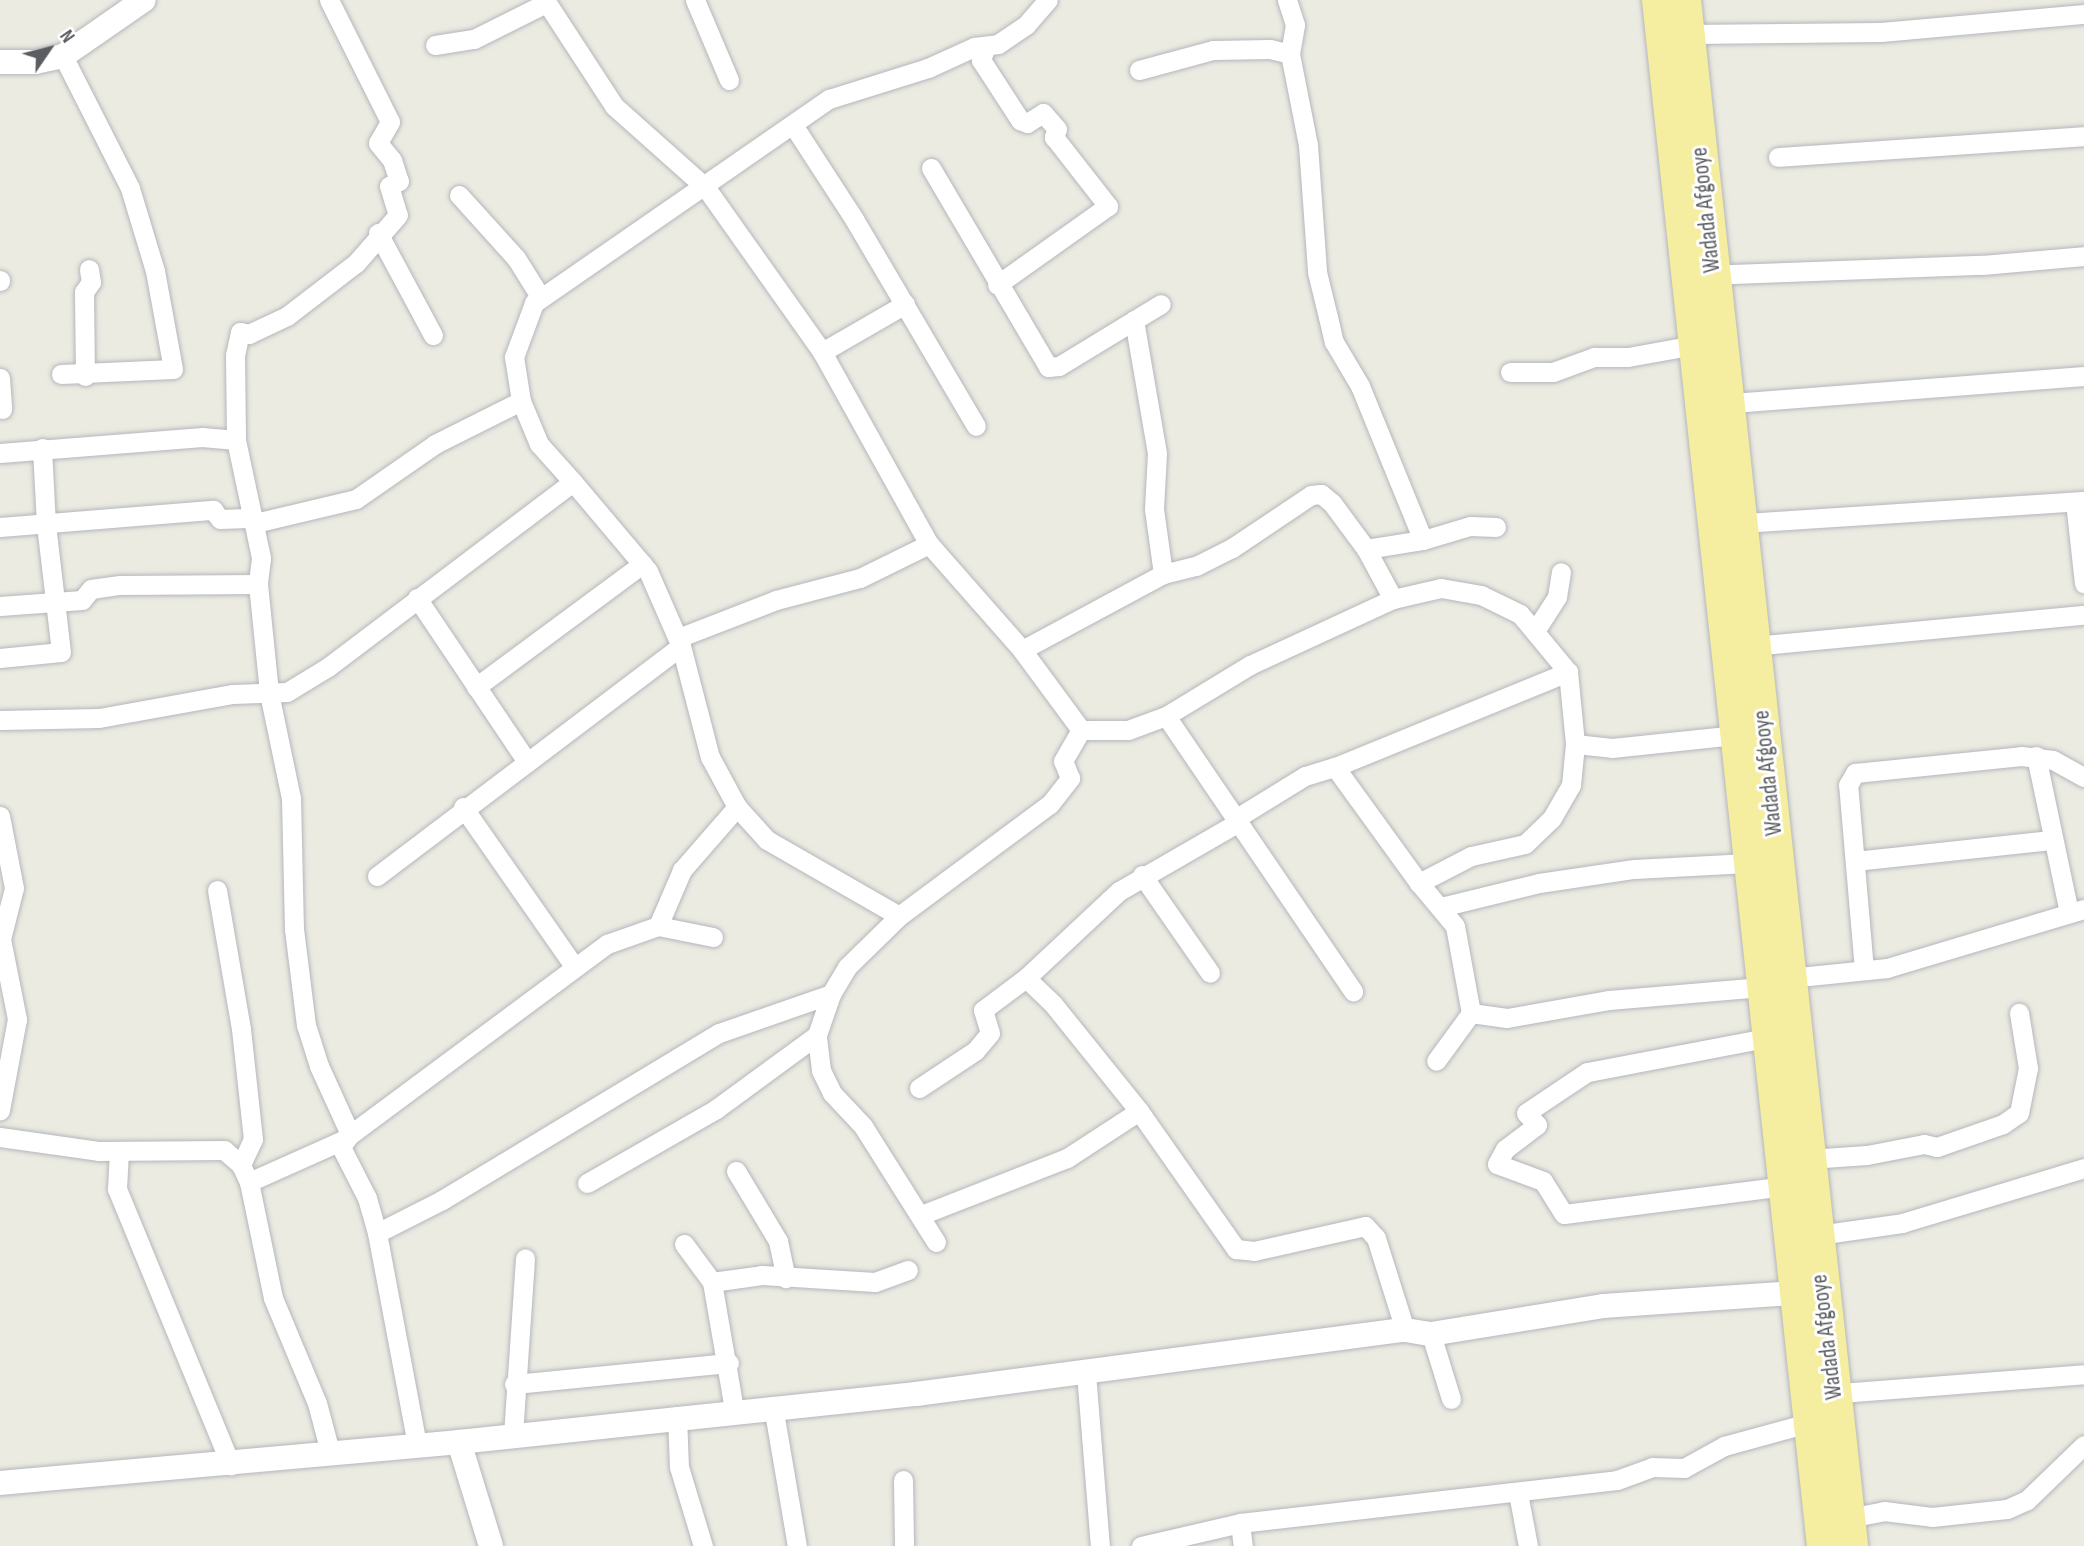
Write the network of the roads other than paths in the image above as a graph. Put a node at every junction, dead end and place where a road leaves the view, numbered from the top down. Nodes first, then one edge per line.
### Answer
1 (144, 0) edge
2 (329, 0) edge
3 (695, 0) edge
4 (1048, 0) edge
5 (1287, 0) edge
6 (1658, 0) edge
7 (1685, 0) edge
8 (546, 1) edge
9 (2084, 14) edge
10 (1688, 33) junction
11 (435, 45) dead end
12 (986, 46) junction
13 (1290, 54) junction
14 (63, 56) junction
15 (0, 62) edge
16 (1139, 70) dead end
17 (729, 80) dead end
18 (793, 125) junction
19 (2084, 136) edge
20 (1777, 157) dead end
21 (932, 168) dead end
22 (706, 188) junction
23 (459, 195) dead end
24 (379, 233) junction
25 (2084, 256) edge
26 (89, 269) dead end
27 (1700, 277) junction
28 (997, 285) junction
29 (541, 298) junction
30 (905, 304) junction
31 (1161, 304) dead end
32 (1134, 320) junction
33 (433, 335) dead end
34 (1695, 345) junction
35 (822, 352) junction
36 (1510, 372) dead end
37 (61, 374) dead end
38 (85, 376) junction
39 (2084, 376) edge
40 (0, 378) edge
41 (521, 401) junction
42 (1716, 405) junction
43 (2, 409) dead end
44 (975, 426) dead end
45 (236, 440) junction
46 (42, 448) junction
47 (0, 453) edge
48 (573, 482) junction
49 (2079, 501) edge
50 (254, 521) junction
51 (1743, 523) junction
52 (46, 525) junction
53 (0, 527) edge
54 (1496, 527) dead end
55 (1423, 540) junction
56 (929, 544) junction
57 (1366, 549) junction
58 (642, 564) junction
59 (1560, 572) dead end
60 (1163, 574) junction
61 (258, 583) junction
62 (2084, 584) edge
63 (416, 598) junction
64 (1393, 599) junction
65 (57, 600) junction
66 (0, 606) edge
67 (2084, 615) edge
68 (1535, 631) junction
69 (679, 642) junction
70 (1753, 646) junction
71 (1022, 650) junction
72 (0, 658) edge
73 (1568, 672) junction
74 (476, 687) junction
75 (269, 693) junction
76 (1166, 716) junction
77 (0, 720) edge
78 (1081, 730) junction
79 (1749, 733) junction
80 (1576, 744) junction
81 (2036, 756) junction
82 (526, 760) junction
83 (1335, 767) junction
84 (2084, 777) edge
85 (463, 807) junction
86 (737, 807) junction
87 (1236, 821) junction
88 (1, 822) edge
89 (2051, 840) junction
90 (1855, 861) junction
91 (1748, 863) junction
92 (1142, 875) junction
93 (377, 876) dead end
94 (1419, 883) junction
95 (217, 890) dead end
96 (1441, 907) junction
97 (2076, 911) edge
98 (899, 916) junction
99 (658, 926) junction
100 (713, 937) dead end
101 (574, 966) junction
102 (1864, 970) junction
103 (1210, 974) dead end
104 (1026, 978) junction
105 (1775, 982) junction
106 (1353, 991) dead end
107 (831, 994) junction
108 (1471, 1013) junction
109 (2019, 1013) dead end
110 (817, 1035) junction
111 (1766, 1038) junction
112 (1436, 1061) dead end
113 (919, 1088) dead end
114 (0, 1110) edge
115 (1139, 1111) junction
116 (350, 1134) junction
117 (0, 1137) edge
118 (119, 1151) junction
119 (1810, 1159) junction
120 (2084, 1168) edge
121 (736, 1171) dead end
122 (245, 1173) junction
123 (587, 1183) dead end
124 (1786, 1186) junction
125 (920, 1215) junction
126 (377, 1233) junction
127 (1803, 1237) junction
128 (936, 1242) dead end
129 (684, 1244) dead end
130 (525, 1258) dead end
131 (908, 1270) dead end
132 (786, 1278) junction
133 (712, 1282) junction
134 (1796, 1293) junction
135 (1405, 1330) junction
136 (1431, 1334) junction
137 (729, 1363) junction
138 (1086, 1373) junction
139 (2084, 1374) edge
140 (514, 1384) junction
141 (1451, 1399) dead end
142 (774, 1406) junction
143 (1822, 1407) junction
144 (734, 1410) junction
145 (677, 1416) junction
146 (513, 1435) junction
147 (459, 1442) junction
148 (2084, 1444) edge
149 (417, 1445) junction
150 (330, 1452) junction
151 (231, 1465) junction
152 (903, 1480) dead end
153 (0, 1483) edge
154 (1518, 1493) junction
155 (1240, 1523) junction
156 (1851, 1532) edge
157 (491, 1546) edge
158 (703, 1546) edge
159 (797, 1546) edge
160 (904, 1546) edge
161 (1100, 1546) edge
162 (1140, 1546) edge
163 (1243, 1546) edge
164 (1528, 1546) edge
165 (1823, 1546) edge

1 - 14 street
2 - 24 street
3 - 17 street
4 - 12 street
5 - 13 street
6 - 27 highway, Wadada Afgooye
7 - 10 highway, Wadada Afgooye
8 - 11 street
8 - 22 street
9 - 10 street
10 - 27 highway, Wadada Afgooye
12 - 18 street
12 - 28 street
13 - 16 street
13 - 55 street
14 - 15 street
14 - 38 street
18 - 22 street
18 - 30 street
19 - 20 street
21 - 28 street
22 - 29 street
22 - 35 street
23 - 29 street
24 - 33 street
24 - 45 street
25 - 27 street
26 - 38 street
27 - 34 highway, Wadada Afgooye
27 - 42 highway, Wadada Afgooye
28 - 32 street
29 - 41 street
30 - 35 street
30 - 44 street
31 - 32 street
32 - 60 street
34 - 36 street
34 - 42 highway, Wadada Afgooye
35 - 56 street
37 - 38 street
39 - 42 street
40 - 43 street
41 - 48 street
41 - 50 street
42 - 51 highway, Wadada Afgooye
42 - 79 highway, Wadada Afgooye
45 - 46 street
45 - 50 street
46 - 47 street
46 - 52 street
48 - 58 street
48 - 63 street
49 - 51 street
49 - 62 street
50 - 52 street
50 - 61 street
51 - 70 highway, Wadada Afgooye
52 - 53 street
52 - 65 street
54 - 55 street
55 - 57 street
56 - 69 street
56 - 71 street
57 - 60 street
57 - 64 street
58 - 69 street
58 - 74 street
59 - 68 street
60 - 71 street
61 - 65 street
61 - 75 street
63 - 74 street
63 - 75 street
64 - 68 street
64 - 76 street
65 - 66 street
65 - 72 street
67 - 70 street
68 - 73 street
69 - 82 street
69 - 86 street
70 - 79 highway, Wadada Afgooye
71 - 78 street
73 - 80 street
73 - 83 street
74 - 82 street
75 - 77 street
75 - 116 street
76 - 78 street
76 - 87 street
78 - 98 street
79 - 80 street
79 - 91 highway, Wadada Afgooye
79 - 105 highway, Wadada Afgooye
80 - 94 street
81 - 84 street
81 - 89 street
81 - 90 street
82 - 85 street
83 - 87 street
83 - 94 street
85 - 93 street
85 - 101 street
86 - 98 street
86 - 99 street
87 - 92 street
87 - 106 street
88 - 114 street
89 - 90 street
89 - 97 street
90 - 102 street
91 - 96 street
91 - 105 highway, Wadada Afgooye
92 - 103 street
92 - 104 street
94 - 96 street
95 - 122 street
96 - 108 street
97 - 102 street
98 - 107 street
99 - 100 street
99 - 101 street
101 - 116 street
102 - 105 street
104 - 113 street
104 - 115 street
105 - 108 street
105 - 111 highway, Wadada Afgooye
105 - 119 highway, Wadada Afgooye
107 - 110 street
107 - 126 street
108 - 112 street
109 - 119 street
110 - 123 street
110 - 125 street
111 - 124 highway, Wadada Afgooye
111 - 124 street
115 - 125 street
115 - 135 street
116 - 122 street
116 - 126 street
117 - 118 street
118 - 122 street
118 - 151 street
119 - 127 highway, Wadada Afgooye
120 - 127 street
121 - 132 street
122 - 150 street
124 - 127 highway, Wadada Afgooye
125 - 128 street
126 - 149 street
127 - 134 highway, Wadada Afgooye
127 - 143 highway, Wadada Afgooye
129 - 133 street
130 - 140 street
131 - 132 street
132 - 133 street
133 - 137 street
134 - 136 street
134 - 143 highway, Wadada Afgooye
135 - 136 street
135 - 138 street
136 - 141 street
137 - 140 street
137 - 144 street
138 - 142 street
138 - 161 street
139 - 143 street
140 - 146 street
142 - 144 street
142 - 159 street
143 - 154 street
143 - 156 highway, Wadada Afgooye
143 - 165 highway, Wadada Afgooye
144 - 145 street
145 - 146 street
145 - 158 street
146 - 147 street
147 - 149 street
147 - 157 street
148 - 156 street
149 - 150 street
150 - 151 street
151 - 153 street
152 - 160 street
154 - 155 street
154 - 164 street
155 - 162 street
155 - 163 street

